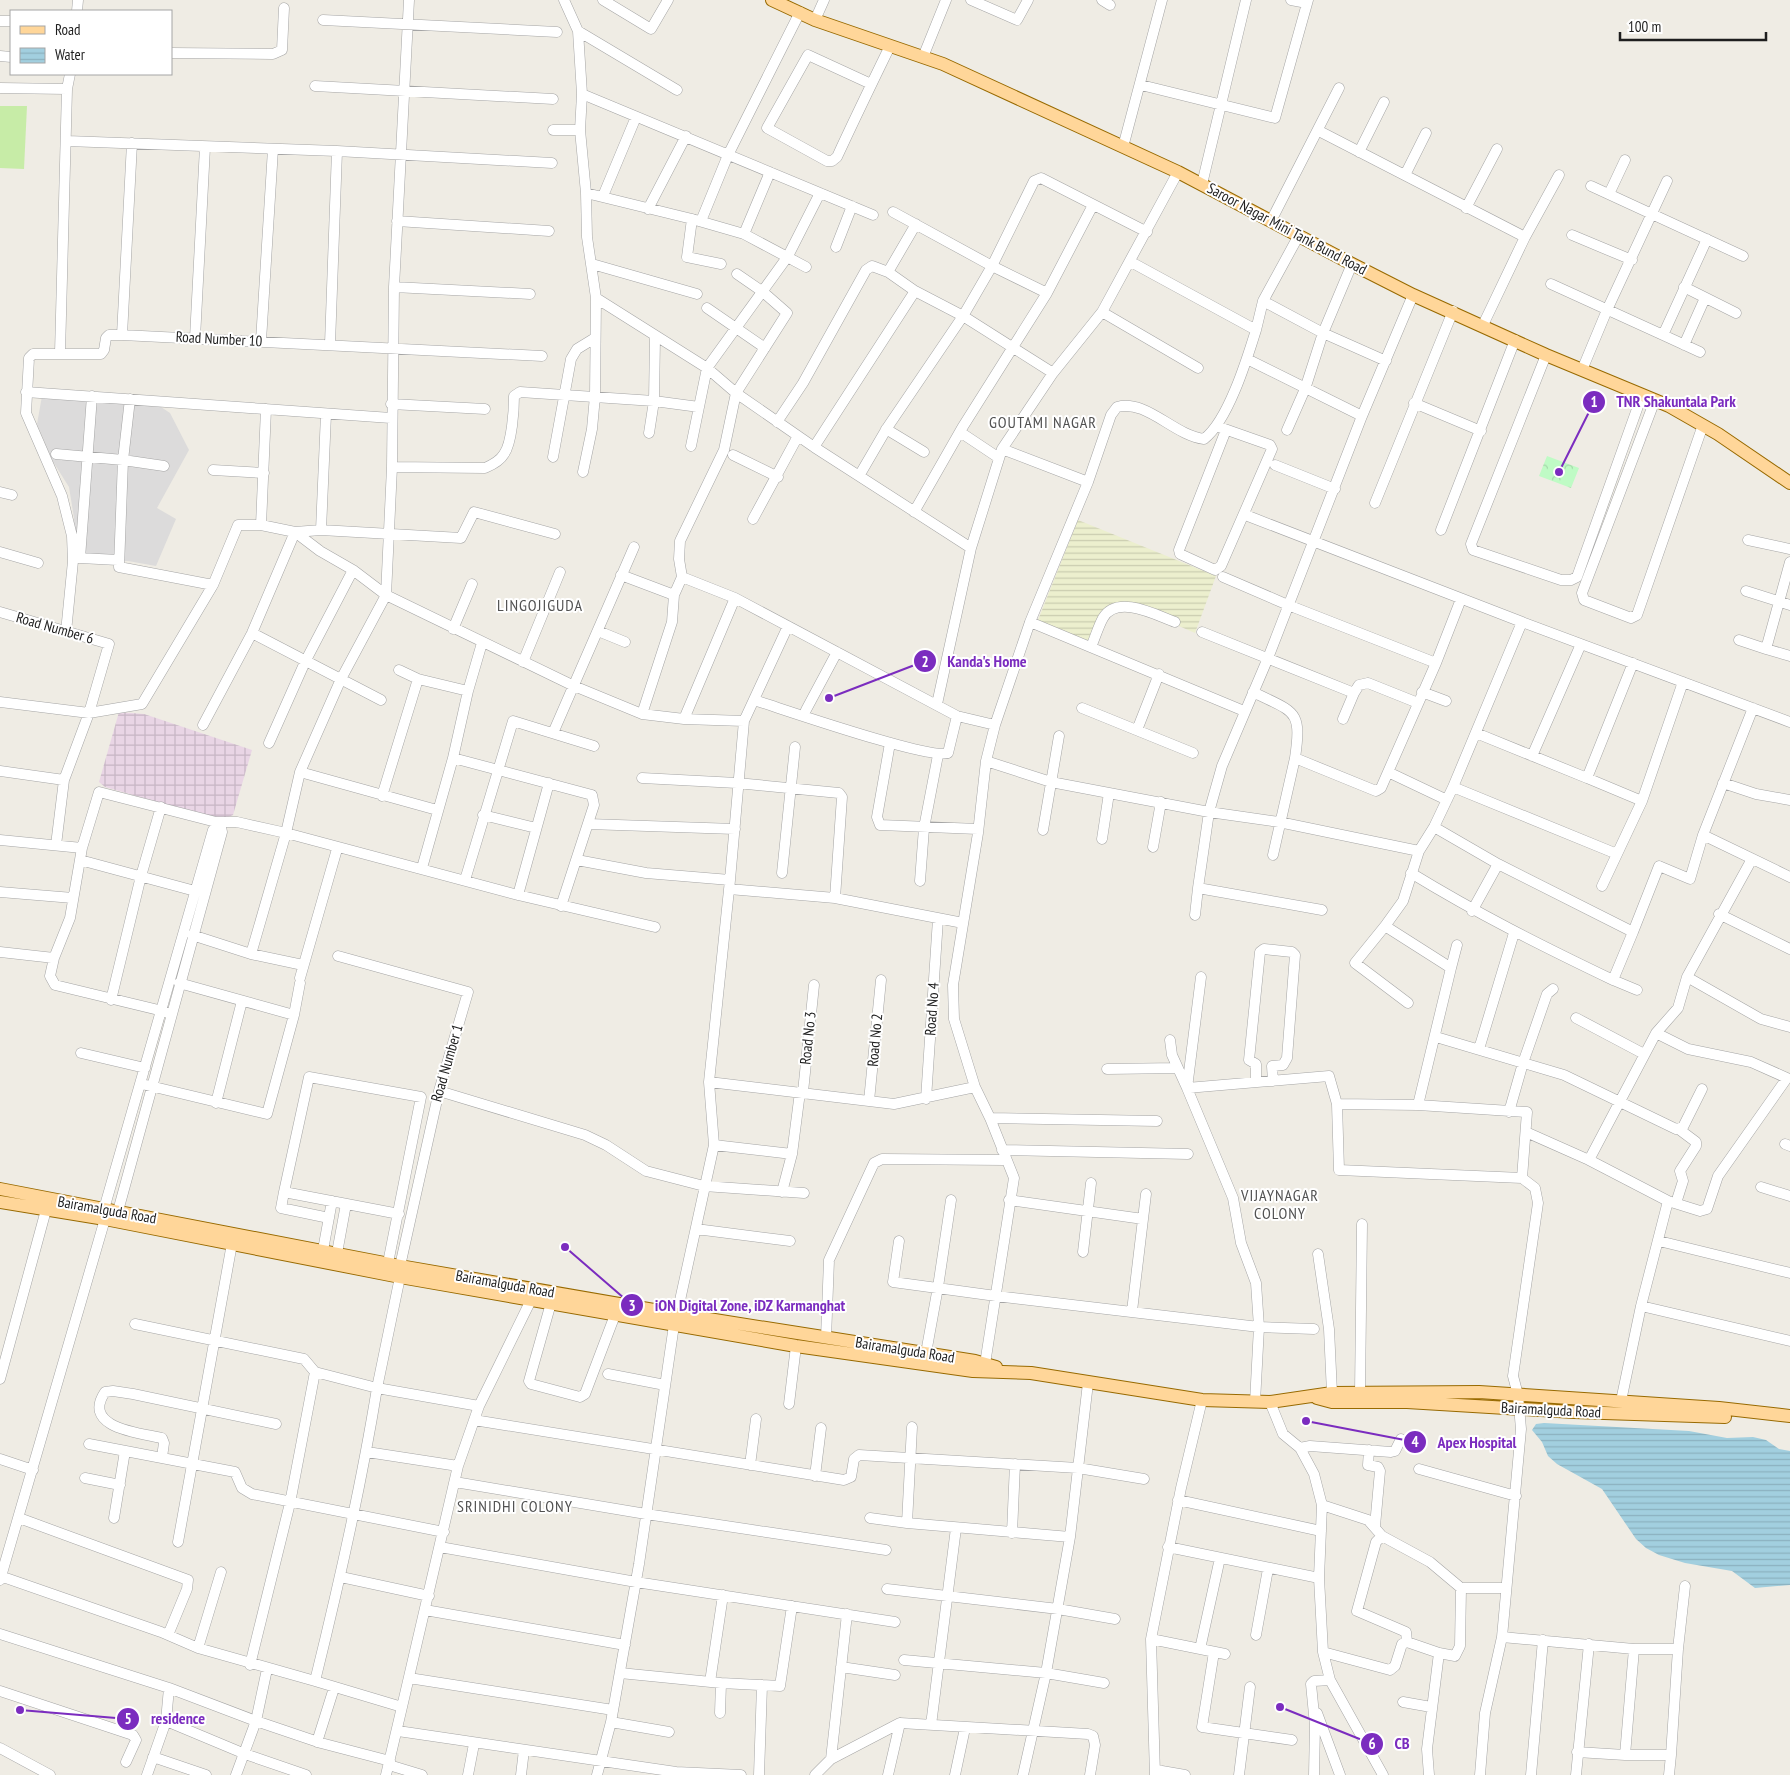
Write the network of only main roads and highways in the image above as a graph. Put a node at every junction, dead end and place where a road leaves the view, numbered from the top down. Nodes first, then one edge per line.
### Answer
1 (772, 0) edge
2 (1790, 483) edge
3 (0, 1188) edge
4 (0, 1202) edge
5 (104, 1214) junction
6 (232, 1239) junction
7 (396, 1269) junction
8 (676, 1320) junction
9 (1011, 1372) junction
10 (1313, 1397) junction
11 (1574, 1405) junction
12 (1790, 1416) edge
13 (1790, 1424) edge

1 - 2 main road, Saroor Nagar Mini Tank Bund Road
3 - 5 main road, Bairamalguda Road
4 - 5 main road, Bairamalguda Road
5 - 6 main road, Bairamalguda Road
5 - 6 main road, Bairamalguda Road
6 - 7 main road, Bairamalguda Road
6 - 7 main road, Bairamalguda Road
7 - 8 main road, Bairamalguda Road
7 - 8 main road, Bairamalguda Road
8 - 9 main road, Bairamalguda Road
8 - 9 main road, Bairamalguda Road
9 - 10 main road, Bairamalguda Road
10 - 11 main road, Bairamalguda Road
10 - 11 main road, Bairamalguda Road
11 - 12 main road, Bairamalguda Road
11 - 13 main road, Bairamalguda Road

